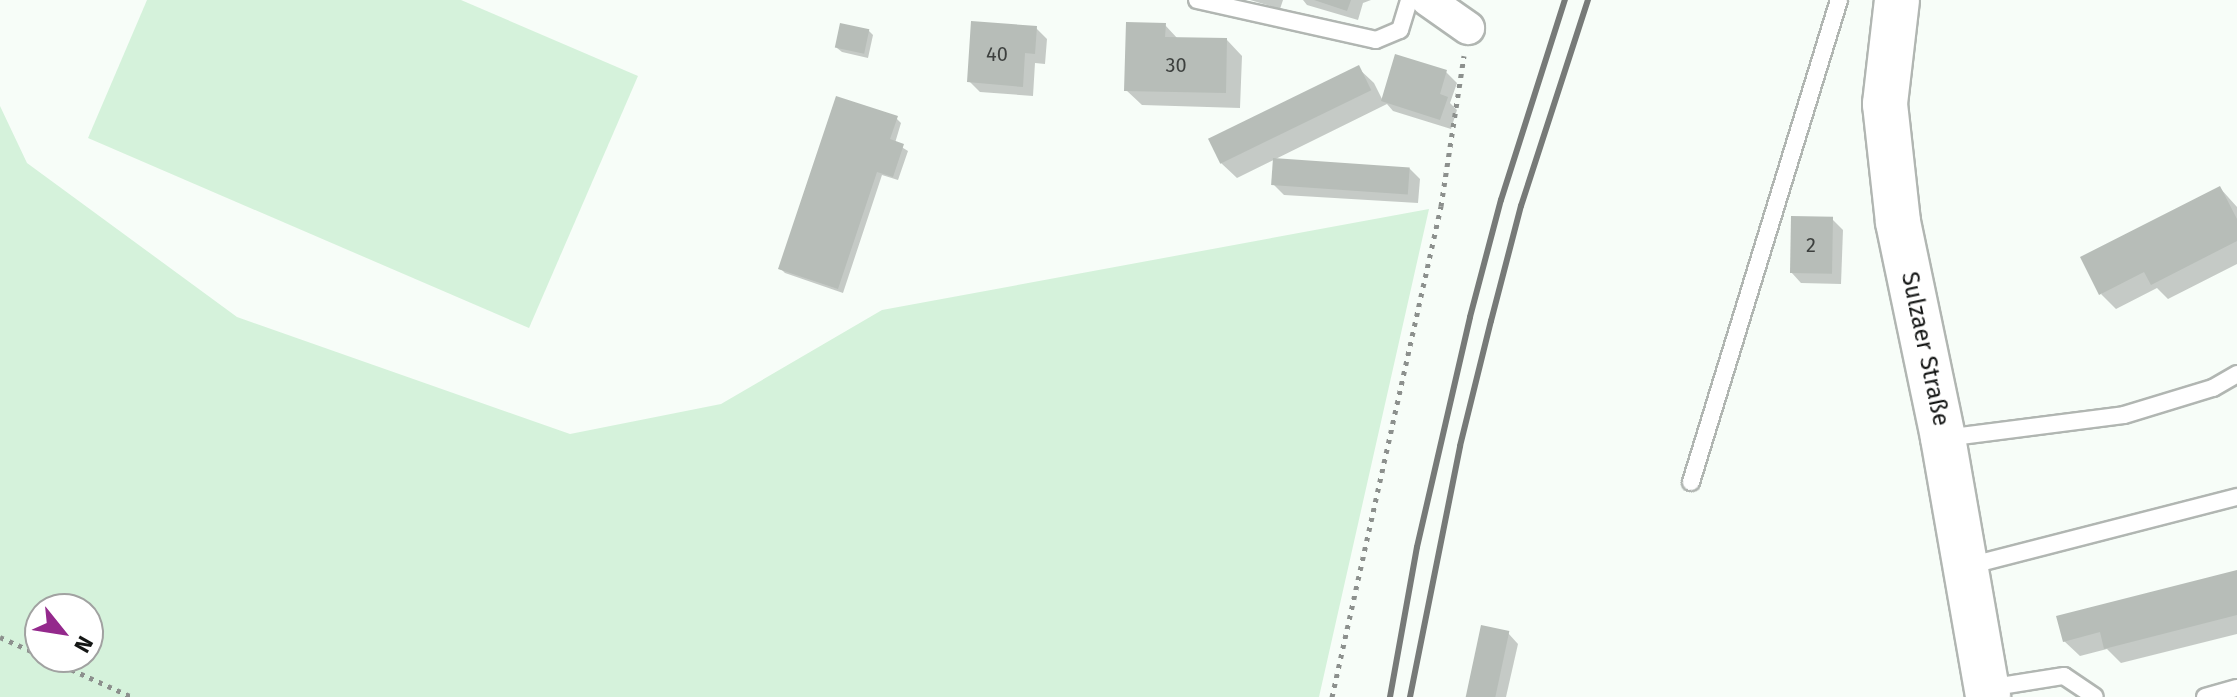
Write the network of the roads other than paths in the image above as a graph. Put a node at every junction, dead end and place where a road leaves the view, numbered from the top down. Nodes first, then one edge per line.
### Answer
1 (1197, 0) edge
2 (1409, 0) edge
3 (1428, 0) edge
4 (1839, 0) edge
5 (1897, 0) edge
6 (1468, 28) road end
7 (2237, 374) edge
8 (1943, 438) junction
9 (1691, 482) dead end
10 (2237, 497) edge
11 (1966, 567) junction
12 (2237, 688) edge
13 (1987, 693) edge
14 (2095, 697) edge
15 (2205, 697) edge

1 - 2 lane
3 - 6 street
4 - 9 lane
5 - 8 main road, Sulzaer Straße
7 - 8 lane
8 - 11 main road, Sulzaer Straße
10 - 11 lane
11 - 13 main road, Sulzaer Straße
12 - 15 lane
13 - 14 lane

